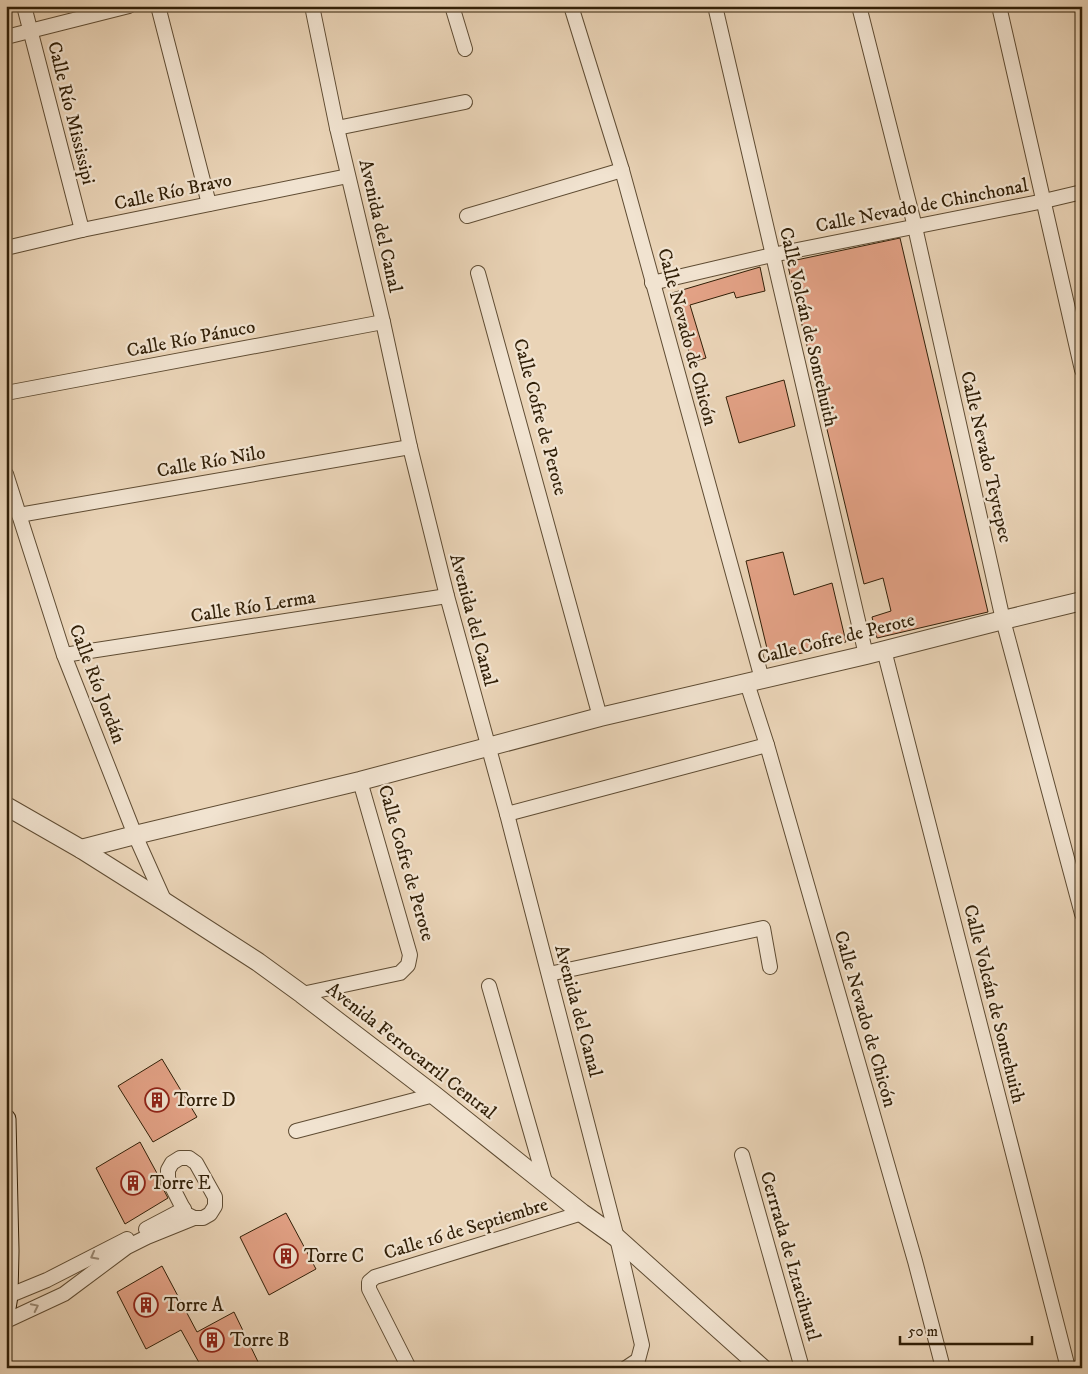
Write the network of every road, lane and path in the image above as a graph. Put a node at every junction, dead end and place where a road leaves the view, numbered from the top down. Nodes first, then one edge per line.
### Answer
1 (24, 6) edge
2 (129, 6) edge
3 (158, 6) edge
4 (312, 6) edge
5 (452, 6) edge
6 (570, 6) edge
7 (715, 6) edge
8 (859, 6) edge
9 (999, 6) edge
10 (31, 31) junction
11 (6, 37) edge
12 (465, 49) dead end
13 (465, 102) dead end
14 (337, 128) junction
15 (622, 170) junction
16 (348, 176) junction
17 (1082, 192) edge
18 (1044, 201) junction
19 (209, 204) junction
20 (467, 216) dead end
21 (915, 227) junction
22 (82, 230) junction
23 (6, 248) edge
24 (772, 255) junction
25 (478, 273) dead end
26 (652, 283) junction
27 (384, 322) junction
28 (1082, 370) edge
29 (6, 393) edge
30 (410, 446) junction
31 (6, 474) edge
32 (19, 515) junction
33 (447, 596) junction
34 (1082, 601) edge
35 (1003, 620) junction
36 (884, 650) junction
37 (64, 655) junction
38 (866, 655) junction
39 (755, 681) junction
40 (600, 717) junction
41 (767, 745) junction
42 (488, 748) junction
43 (360, 781) junction
44 (6, 806) edge
45 (507, 814) junction
46 (135, 834) junction
47 (81, 849) junction
48 (165, 902) junction
49 (1082, 914) edge
50 (770, 967) dead end
51 (549, 974) junction
52 (489, 986) dead end
53 (302, 994) junction
54 (434, 1095) junction
55 (6, 1118) edge
56 (296, 1131) dead end
57 (742, 1155) dead end
58 (546, 1184) junction
59 (582, 1213) junction
60 (617, 1238) junction
61 (7, 1302) edge
62 (6, 1321) edge
63 (409, 1368) edge
64 (626, 1368) edge
65 (762, 1368) edge
66 (802, 1368) edge
67 (943, 1368) edge
68 (1068, 1368) edge

1 - 10 street, Calle Río Mississipi
2 - 10 street
3 - 19 street
4 - 14 street, Avenida del Canal
5 - 12 street
6 - 15 street, Calle Nevado de Chicón
7 - 24 street, Calle Volcán de Sontehuith
8 - 21 street, Calle Nevado Teytepec
9 - 18 street
10 - 11 street
10 - 22 street, Calle Río Mississipi
13 - 14 street
14 - 16 street, Avenida del Canal
15 - 20 street
15 - 26 street, Calle Nevado de Chicón
16 - 19 street, Calle Río Bravo
16 - 27 street, Avenida del Canal
17 - 18 street, Calle Nevado de Chinchonal
18 - 21 street, Calle Nevado de Chinchonal
18 - 28 street
19 - 22 street, Calle Río Bravo
21 - 24 street, Calle Nevado de Chinchonal
21 - 35 street, Calle Nevado Teytepec
22 - 23 street, Calle Río Bravo
24 - 26 street, Calle Nevado de Chinchonal
24 - 38 street, Calle Volcán de Sontehuith
25 - 40 street, Calle Cofre de Perote
26 - 39 street, Calle Nevado de Chicón
27 - 29 street, Calle Río Pánuco
27 - 30 street, Avenida del Canal
30 - 32 street, Calle Río Nilo
30 - 33 street, Avenida del Canal
31 - 32 street, Calle Río Jordán
32 - 37 street, Calle Río Jordán
33 - 37 street, Calle Río Lerma
33 - 42 street, Avenida del Canal
34 - 35 street, Calle Cofre de Perote
35 - 36 street, Calle Cofre de Perote
35 - 49 street, Calle Nevado Teytepec
36 - 38 street, Calle Cofre de Perote
36 - 68 street, Calle Volcán de Sontehuith
37 - 46 street, Calle Río Jordán
38 - 39 street, Calle Cofre de Perote
39 - 40 street, Calle Cofre de Perote
39 - 41 street, Calle Nevado de Chicón
40 - 42 street, Calle Cofre de Perote
41 - 45 street
41 - 67 street, Calle Nevado de Chicón
42 - 43 street, Calle Cofre de Perote
42 - 45 street, Avenida del Canal
43 - 46 street, Calle Cofre de Perote
43 - 53 street, Calle Cofre de Perote
44 - 47 street, Avenida Ferrocarril Central
45 - 51 street, Avenida del Canal
46 - 47 street, Calle Cofre de Perote
46 - 48 street, Calle Río Jordán
47 - 48 street, Avenida Ferrocarril Central
48 - 53 street, Avenida Ferrocarril Central
50 - 51 street
51 - 60 street, Avenida del Canal
52 - 58 street
53 - 54 street, Avenida Ferrocarril Central
54 - 56 street
54 - 58 street, Avenida Ferrocarril Central
55 - 61 main road
57 - 66 street, Cerrrada de Iztacihuatl
58 - 59 street, Avenida Ferrocarril Central
59 - 60 street, Avenida Ferrocarril Central
59 - 63 street, Calle 16 de Septiembre
60 - 64 street, Avenida del Canal
60 - 65 street, Avenida Ferrocarril Central
62 -> 61 street

